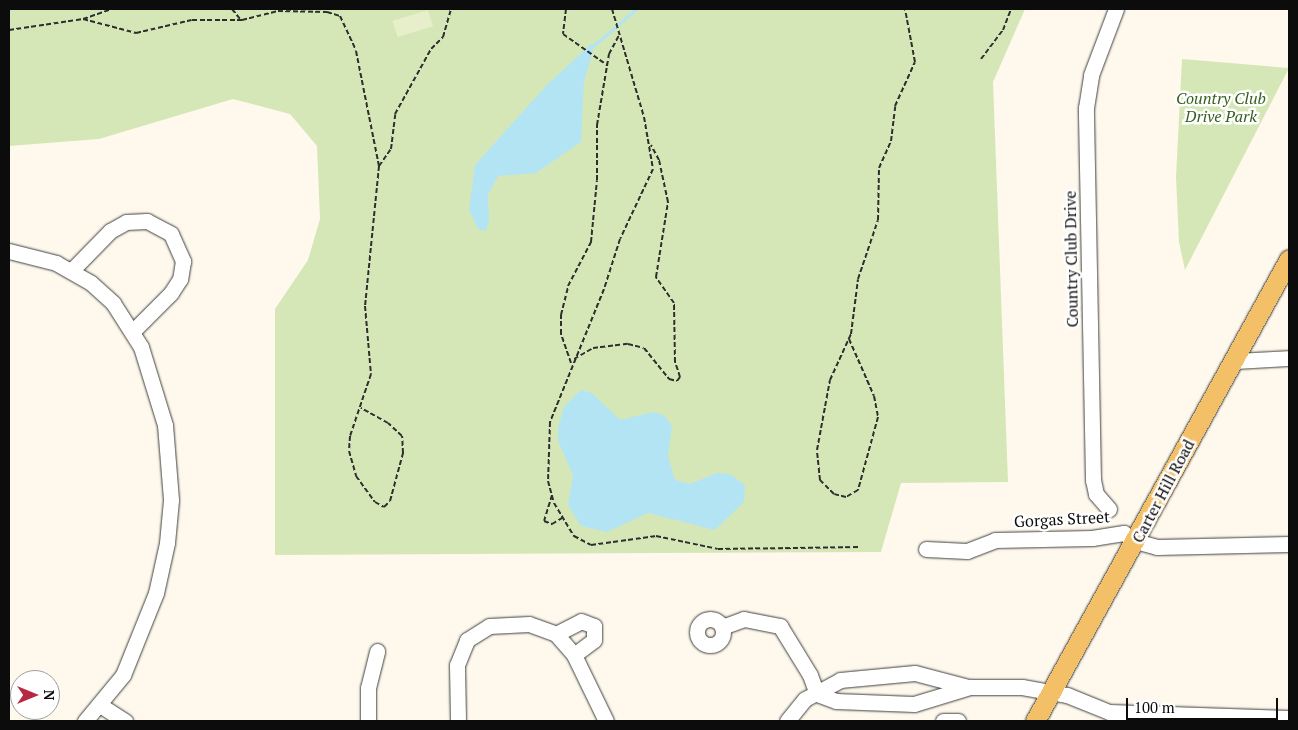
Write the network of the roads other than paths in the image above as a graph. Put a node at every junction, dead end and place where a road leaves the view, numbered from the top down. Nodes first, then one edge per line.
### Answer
1 (1116, 9) edge
2 (9, 251) edge
3 (1289, 258) edge
4 (71, 271) junction
5 (132, 331) junction
6 (1289, 358) edge
7 (1234, 360) junction
8 (1108, 509) dead end
9 (1135, 542) junction
10 (1289, 544) edge
11 (926, 549) dead end
12 (722, 627) dead end
13 (556, 634) junction
14 (377, 651) dead end
15 (574, 656) junction
16 (870, 678) junction
17 (970, 687) junction
18 (1051, 692) junction
19 (816, 694) junction
20 (872, 702) junction
21 (100, 705) junction
22 (1167, 718) edge
23 (1289, 718) edge
24 (458, 720) edge
25 (85, 721) edge
26 (125, 721) edge
27 (368, 721) edge
28 (606, 721) edge
29 (787, 721) edge
30 (943, 721) edge
31 (958, 721) edge
32 (1035, 721) edge

1 - 8 street, Country Club Drive
2 - 4 street
3 - 7 main road, Carter Hill Road
4 - 5 street
4 - 5 street
5 - 21 street
6 - 7 street
7 - 9 main road, Carter Hill Road
9 - 10 street, Gorgas Street
9 - 11 street, Gorgas Street
9 - 18 main road, Carter Hill Road
12 - 19 street
13 - 15 street
13 - 15 street
13 - 24 street
14 - 27 street
15 - 28 street
16 - 17 street
16 - 19 street
16 - 20 street
17 - 18 street
17 - 20 street
18 - 22 street
18 - 32 main road, Carter Hill Road
19 - 20 street
19 - 29 street
21 - 25 street
21 - 26 street
22 - 23 street
30 - 31 street

